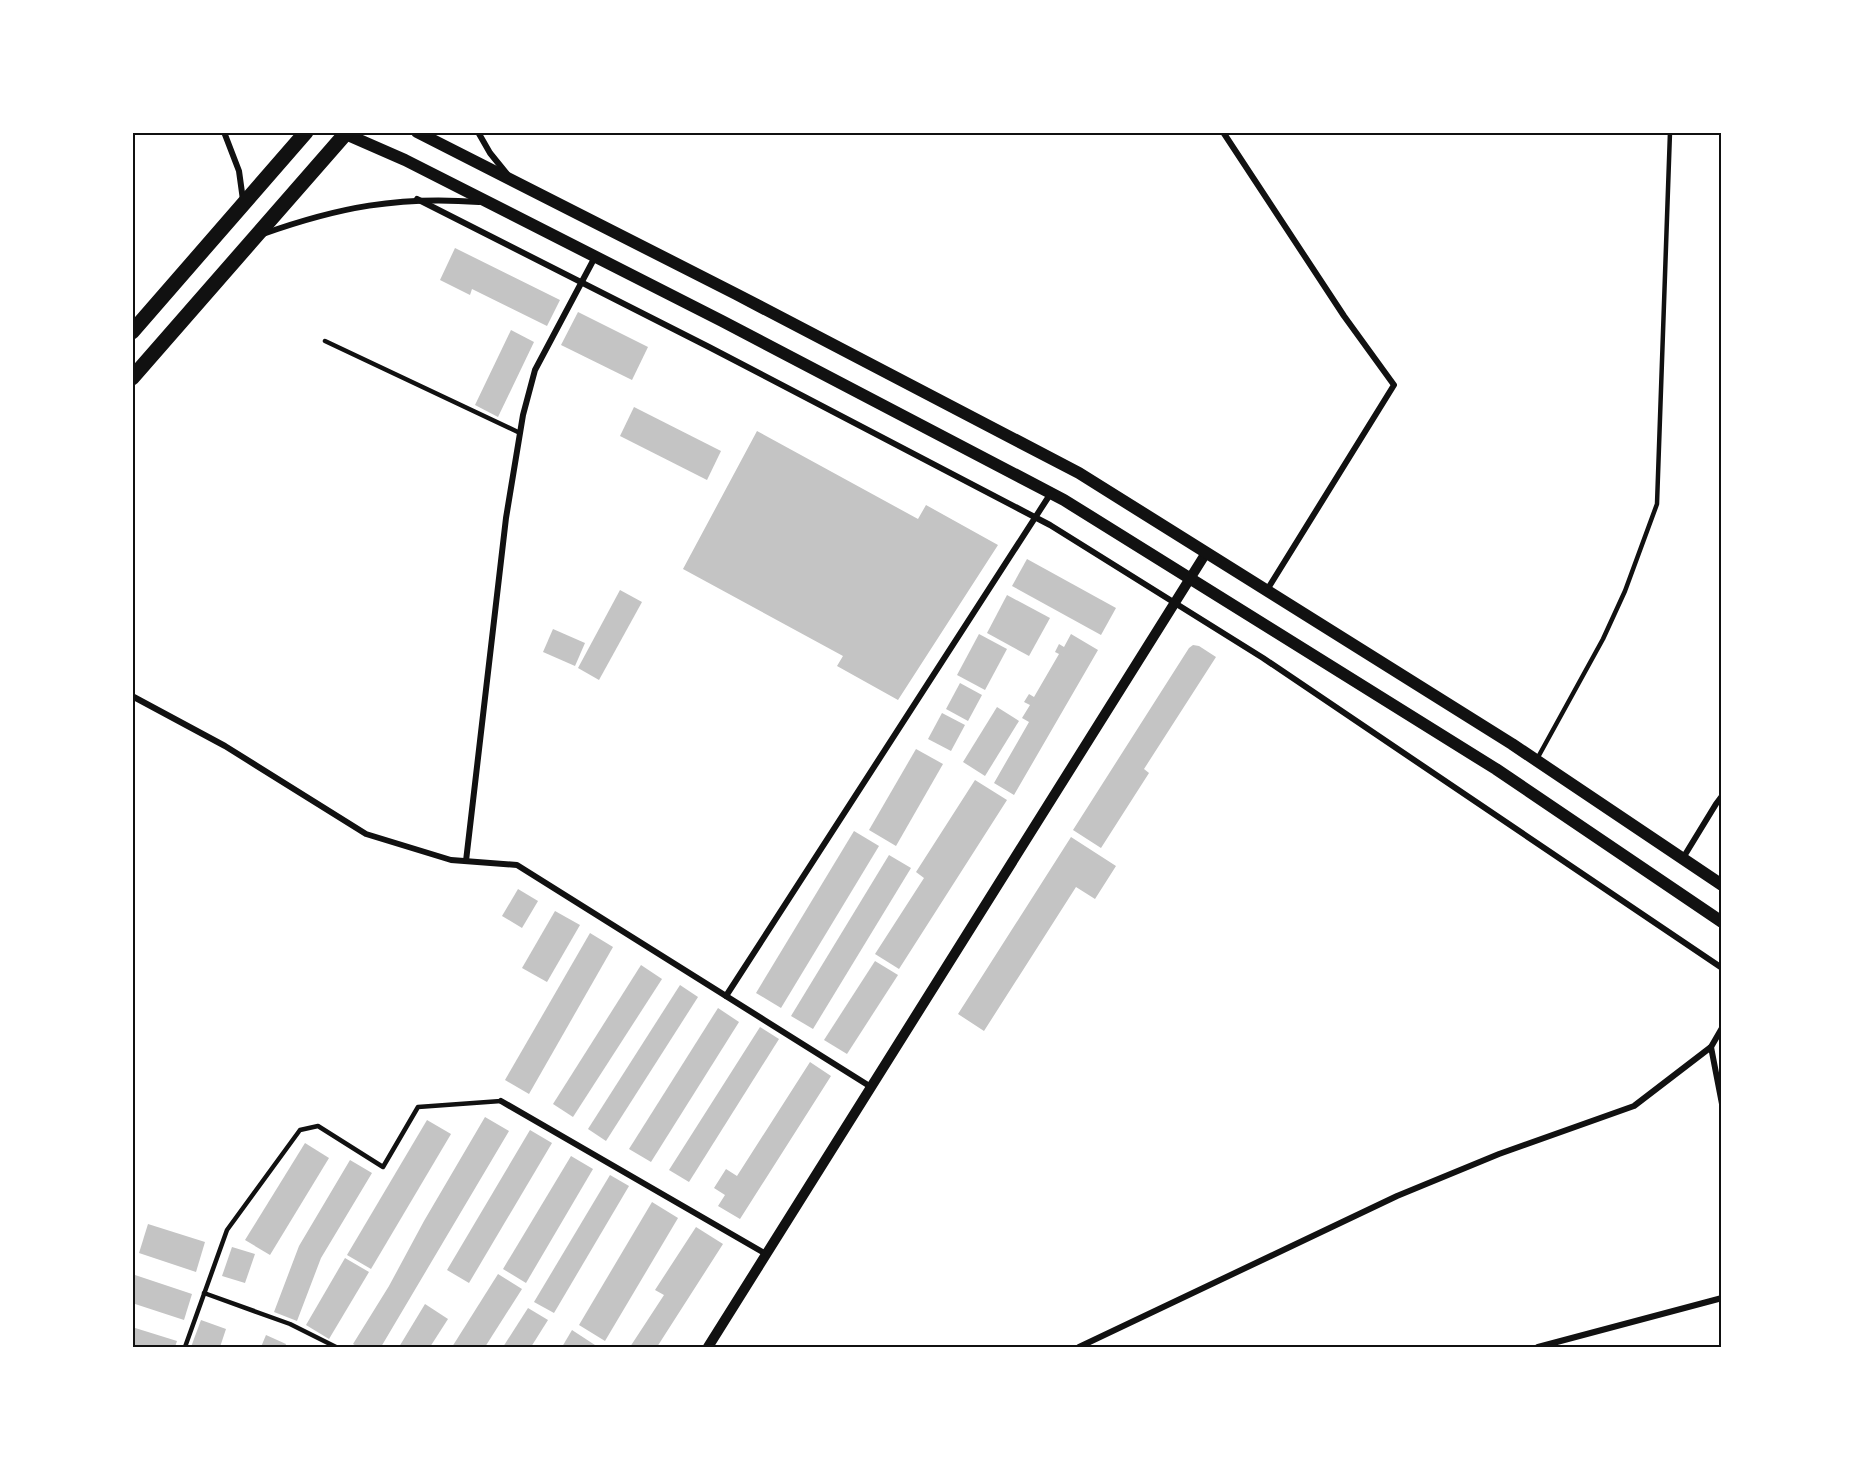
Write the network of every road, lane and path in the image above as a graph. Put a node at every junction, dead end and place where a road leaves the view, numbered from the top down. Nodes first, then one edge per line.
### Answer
1 (224, 132) edge
2 (306, 132) edge
3 (417, 132) edge
4 (478, 132) edge
5 (1223, 132) edge
6 (1670, 132) edge
7 (344, 133) edge
8 (516, 183) junction
9 (417, 199) junction
10 (487, 202) junction
11 (244, 203) junction
12 (254, 237) junction
13 (595, 257) junction
14 (581, 283) junction
15 (132, 332) edge
16 (326, 341) dead end
17 (132, 378) edge
18 (520, 434) junction
19 (1051, 493) junction
20 (1035, 517) junction
21 (1206, 553) junction
22 (1190, 578) junction
23 (1266, 590) junction
24 (1175, 603) junction
25 (132, 696) edge
26 (1536, 760) junction
27 (1722, 796) edge
28 (1682, 859) junction
29 (466, 861) junction
30 (1722, 885) edge
31 (1722, 922) edge
32 (1722, 968) edge
33 (726, 996) junction
34 (1722, 1028) edge
35 (1711, 1047) junction
36 (872, 1087) junction
37 (501, 1101) joint
38 (1722, 1104) edge
39 (766, 1254) junction
40 (204, 1293) junction
41 (1722, 1298) edge
42 (185, 1347) edge
43 (336, 1347) edge
44 (708, 1347) edge
45 (1079, 1347) edge
46 (1538, 1347) edge

1 - 11 street
2 - 11 highway
3 - 8 main road
4 - 8 street
5 - 23 street
6 - 26 lane
7 - 10 main road
7 - 12 highway
8 - 21 main road
9 - 10 street
9 - 12 street
9 - 14 street
10 - 13 main road
11 - 15 highway
12 - 17 highway
13 - 14 street
13 - 19 main road
14 - 18 street
14 - 20 street
16 - 18 lane
18 - 29 street
19 - 20 street
19 - 22 main road
20 - 24 street
20 - 33 street
21 - 22 street
21 - 23 main road
22 - 24 street
22 - 31 main road
23 - 26 main road
24 - 32 street
24 - 36 street
25 - 29 street
26 - 28 main road
27 - 28 street
28 - 30 main road
29 - 33 street
33 - 36 street
34 - 35 street
35 - 38 street
35 - 45 street
36 - 39 street
37 - 39 street
37 - 40 lane
39 - 44 street
40 - 42 lane
40 - 43 lane
41 - 46 street

